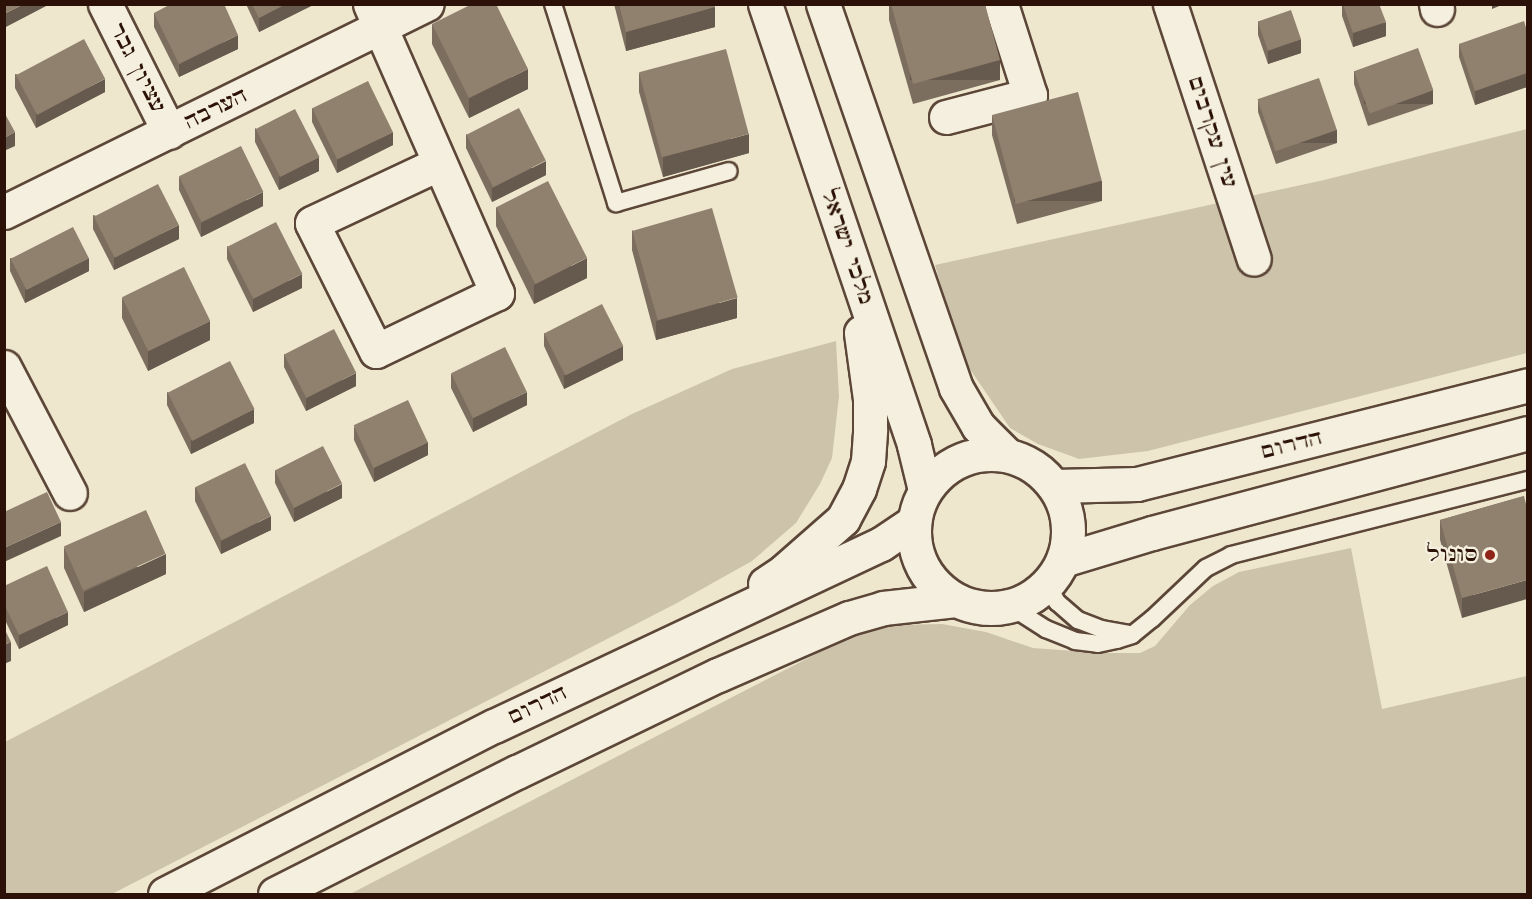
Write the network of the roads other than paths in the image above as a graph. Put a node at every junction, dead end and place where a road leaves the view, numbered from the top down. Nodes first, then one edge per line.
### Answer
1 (105, 4) edge
2 (427, 4) edge
3 (553, 4) edge
4 (765, 4) edge
5 (823, 4) edge
6 (1001, 4) edge
7 (1170, 4) edge
8 (375, 16) edge
9 (946, 117) dead end
10 (169, 132) junction
11 (438, 164) junction
12 (729, 171) dead end
13 (4, 212) edge
14 (849, 252) junction
15 (1254, 259) dead end
16 (4, 366) edge
17 (1527, 385) edge
18 (1527, 433) edge
19 (1007, 455) junction
20 (1527, 480) edge
21 (1054, 486) junction
22 (925, 490) junction
23 (70, 493) dead end
24 (914, 522) junction
25 (1055, 572) junction
26 (956, 600) junction
27 (1010, 606) junction
28 (697, 629) junction
29 (1132, 635) junction
30 (165, 894) edge
31 (275, 894) edge

1 - 10 street, עציון גבר
2 - 8 street, הערבה
3 - 12 lane
4 - 14 street, מלכי ישראל
5 - 19 street
6 - 9 street
7 - 15 street, עין עקרבים
8 - 10 street, הערבה
8 - 11 street
10 - 13 street, הערבה
11 - 11 street
14 - 22 street, מלכי ישראל
14 - 28 street
16 - 23 street
17 - 21 street, הדרום
18 - 25 street
19 - 21 street
19 - 22 street
20 - 29 lane
21 - 25 street
22 - 24 street
24 - 26 street
24 - 28 street, הדרום
25 - 27 street
25 - 29 lane
26 - 27 street
26 - 31 street
27 - 29 lane
28 - 30 street, הדרום

